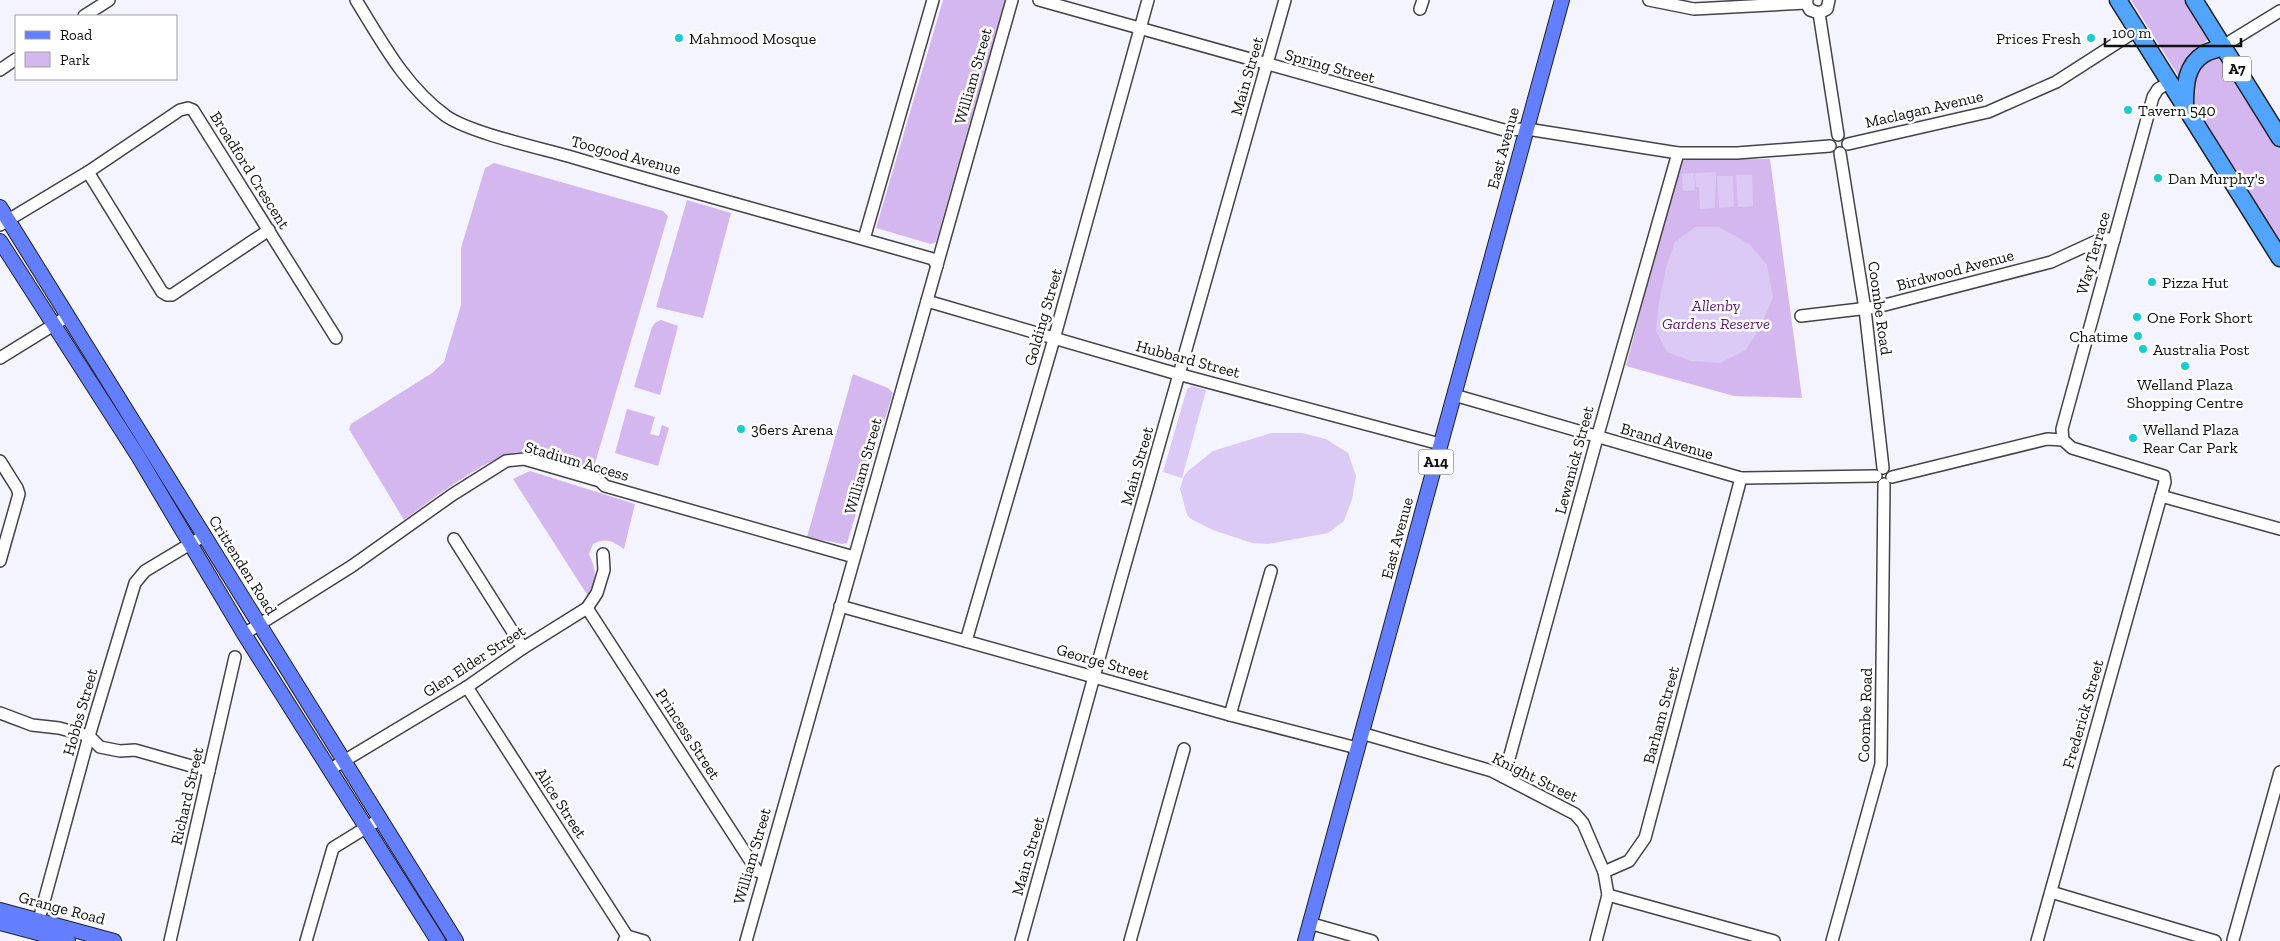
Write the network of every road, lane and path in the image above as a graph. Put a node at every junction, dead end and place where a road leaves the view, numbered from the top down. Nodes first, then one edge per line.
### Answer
1 (109, 0) edge
2 (356, 0) edge
3 (933, 0) edge
4 (1012, 0) edge
5 (1039, 0) edge
6 (1148, 0) edge
7 (1285, 0) edge
8 (1562, 0) edge
9 (1649, 0) edge
10 (2118, 0) edge
11 (2194, 0) edge
12 (1807, 2) edge
13 (1832, 2) edge
14 (2280, 11) edge
15 (1819, 13) junction
16 (86, 15) edge
17 (1140, 30) junction
18 (2137, 30) junction
19 (2223, 46) junction
20 (15, 60) edge
21 (1267, 65) junction
22 (0, 70) edge
23 (2170, 82) junction
24 (2185, 105) junction
25 (1527, 129) junction
26 (1838, 135) junction
27 (2280, 138) edge
28 (1848, 144) junction
29 (1830, 146) junction
30 (1678, 153) junction
31 (1840, 153) junction
32 (88, 172) junction
33 (0, 207) edge
34 (4, 223) edge
35 (269, 230) junction
36 (864, 239) junction
37 (2114, 240) junction
38 (0, 241) edge
39 (2280, 258) edge
40 (937, 266) junction
41 (927, 301) junction
42 (1864, 309) junction
43 (68, 316) junction
44 (1801, 316) dead end
45 (55, 325) junction
46 (336, 338) dead end
47 (1054, 339) junction
48 (0, 358) edge
49 (1180, 374) junction
50 (1454, 395) junction
51 (1597, 438) junction
52 (2063, 440) junction
53 (1440, 444) junction
54 (0, 461) edge
55 (1884, 476) junction
56 (1741, 478) junction
57 (2161, 496) junction
58 (2280, 529) edge
59 (205, 535) junction
60 (454, 539) dead end
61 (190, 545) junction
62 (603, 554) dead end
63 (854, 557) junction
64 (0, 561) edge
65 (1271, 571) dead end
66 (840, 606) junction
67 (587, 608) junction
68 (260, 624) junction
69 (244, 634) junction
70 (966, 641) junction
71 (523, 648) junction
72 (235, 657) dead end
73 (1095, 677) junction
74 (467, 687) junction
75 (0, 713) edge
76 (1230, 715) junction
77 (1361, 733) junction
78 (89, 736) junction
79 (1357, 748) junction
80 (1184, 750) dead end
81 (344, 761) junction
82 (329, 770) junction
83 (209, 771) junction
84 (2280, 772) edge
85 (1504, 777) junction
86 (380, 819) junction
87 (365, 828) junction
88 (1604, 872) junction
89 (764, 874) junction
90 (2051, 892) junction
91 (1608, 895) junction
92 (0, 910) edge
93 (0, 923) edge
94 (1309, 923) junction
95 (37, 926) junction
96 (66, 938) edge
97 (626, 939) edge
98 (2232, 940) edge
99 (114, 941) edge
100 (170, 941) edge
101 (306, 941) edge
102 (438, 941) edge
103 (456, 941) edge
104 (644, 941) edge
105 (746, 941) edge
106 (1021, 941) edge
107 (1130, 941) edge
108 (1305, 941) edge
109 (1372, 941) edge
110 (1596, 941) edge
111 (1774, 941) edge
112 (1832, 941) edge
113 (2037, 941) edge
114 (2215, 941) edge

1 - 16 street
2 - 36 street, Toogood Avenue
3 - 36 street
4 - 40 street, William Street
5 - 17 street, Spring Street
6 - 17 street, Golding Street
7 - 21 street, Main Street
8 - 25 main road, East Avenue / A14
9 - 12 street
10 - 18 highway
11 - 19 highway, A7
12 - 15 street
13 - 15 street
14 - 19 street
15 - 26 street
17 - 21 street, Spring Street
17 - 47 street, Golding Street
18 - 23 highway
18 - 28 street, Maclagan Avenue
19 - 24 highway
19 - 27 highway, A7
20 - 22 street
21 - 25 street, Spring Street
21 - 49 street, Main Street
23 - 24 highway
23 - 37 street, Way Terrace
24 - 39 highway
25 - 30 street
25 - 50 main road, East Avenue / A14
26 - 28 street
26 - 29 street
28 - 31 street
29 - 30 street
29 - 31 street
30 - 51 street, Lewanick Street
31 - 42 street, Coombe Road
32 - 34 street, Broadford Crescent
32 - 35 street, Broadford Crescent
32 - 35 street
33 - 34 main road, Crittenden Road
34 - 43 main road, Crittenden Road
35 - 46 street, Broadford Crescent
36 - 40 street, Toogood Avenue
37 - 42 street, Birdwood Avenue
37 - 52 street, Way Terrace
38 - 45 main road
40 - 41 street, William Street
41 - 47 street, Hubbard Street
41 - 63 street, William Street
42 - 44 street, Birdwood Avenue
42 - 55 street, Coombe Road
43 - 45 street
43 - 59 main road, Crittenden Road
45 - 48 street
45 - 61 main road
47 - 49 street, Hubbard Street
47 - 70 street, Golding Street
49 - 53 street, Hubbard Street
49 - 73 street, Main Street
50 - 51 street, Brand Avenue
50 - 53 main road, East Avenue / A14
51 - 56 street, Brand Avenue
51 - 85 street, Lewanick Street
52 - 55 street, Brand Avenue
52 - 57 street
53 - 77 main road, East Avenue / A14
54 - 64 street
55 - 56 street, Brand Avenue
55 - 112 street, Coombe Road
56 - 88 street, Barham Street
57 - 58 street
57 - 90 street, Frederick Street
59 - 61 street, Hobbs Street
59 - 68 main road, Crittenden Road
60 - 71 street
61 - 69 main road
61 - 78 street, Hobbs Street
62 - 67 street, Glen Elder Street
63 - 66 street, William Street
63 - 68 street, Stadium Access
65 - 76 street
66 - 70 street, George Street
66 - 89 street, William Street
67 - 71 street, Glen Elder Street
67 - 89 street, Princess Street
68 - 69 street, Stadium Access
68 - 81 main road, Crittenden Road
69 - 82 main road
70 - 73 street, George Street
71 - 74 street, Glen Elder Street
72 - 83 street, Richard Street
73 - 76 street, George Street
73 - 106 street, Main Street
74 - 81 street, Glen Elder Street
74 - 97 street, Alice Street
75 - 78 street
76 - 79 street, George Street
77 - 79 main road, East Avenue / A14
77 - 85 street, Knight Street
78 - 83 street
78 - 95 street, Hobbs Street
79 - 94 main road, East Avenue / A14
80 - 107 street
81 - 82 street, Glen Elder Street
81 - 86 main road, Crittenden Road
82 - 87 main road
83 - 100 street, Richard Street
84 - 98 street
85 - 88 street, Knight Street
86 - 87 street
86 - 103 main road, Crittenden Road
87 - 101 street
87 - 102 main road
88 - 91 street
89 - 105 street, William Street
90 - 113 street, Frederick Street
90 - 114 street
91 - 110 street
91 - 111 street
92 - 95 main road, Grange Road
93 - 95 main road, Grange Road
94 - 108 main road, East Avenue / A14
94 - 109 street
95 - 96 main road, Grange Road
96 - 99 main road, Grange Road
97 - 104 street

